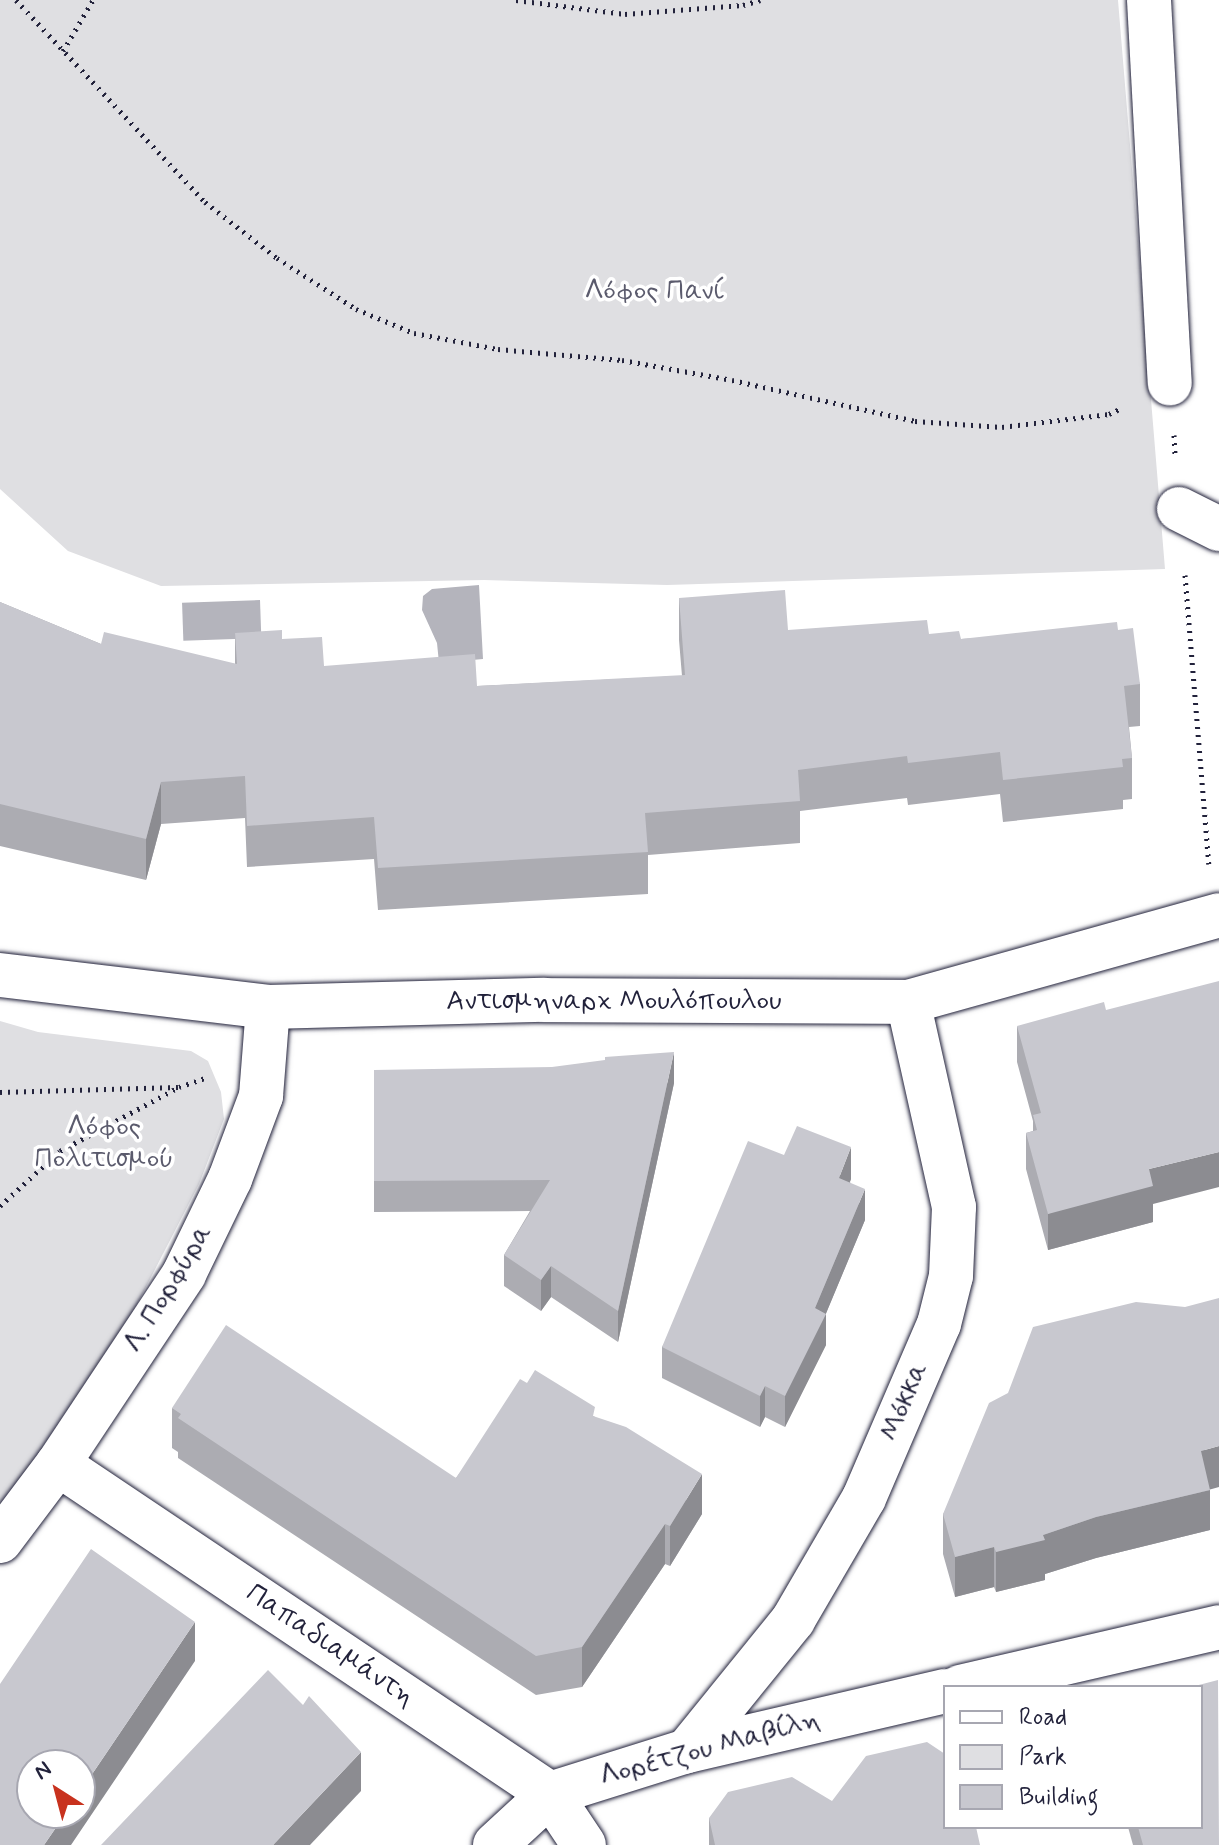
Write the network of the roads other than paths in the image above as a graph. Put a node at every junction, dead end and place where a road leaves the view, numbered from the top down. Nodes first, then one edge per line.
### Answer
1 (1149, 0) edge
2 (1170, 383) road end
3 (1179, 509) road end
4 (1219, 529) edge
5 (1216, 916) edge
6 (0, 975) edge
7 (908, 1002) junction
8 (268, 1007) junction
9 (58, 1464) junction
10 (0, 1541) edge
11 (1219, 1627) edge
12 (969, 1685) edge
13 (943, 1691) edge
14 (687, 1751) junction
15 (550, 1794) junction
16 (495, 1845) edge
17 (584, 1845) edge

1 - 2 street
3 - 4 street
5 - 7 street, Αντισμηναρχ Μουλόπουλου
6 - 8 street, Αντισμηναρχ Μουλόπουλου
7 - 8 street, Αντισμηναρχ Μουλόπουλου
7 - 14 street, Μόκκα
8 - 9 street, Λ. Πορφύρα
9 - 10 street, Λ. Πορφύρα
9 - 15 street, Παπαδιαμάντη
11 - 12 street
13 - 14 street, Λορέτζου Μαβίλη
14 - 15 street, Λορέτζου Μαβίλη
15 - 16 street, Λορέτζου Μαβίλη
15 - 17 street, Παπαδιαμάντη

